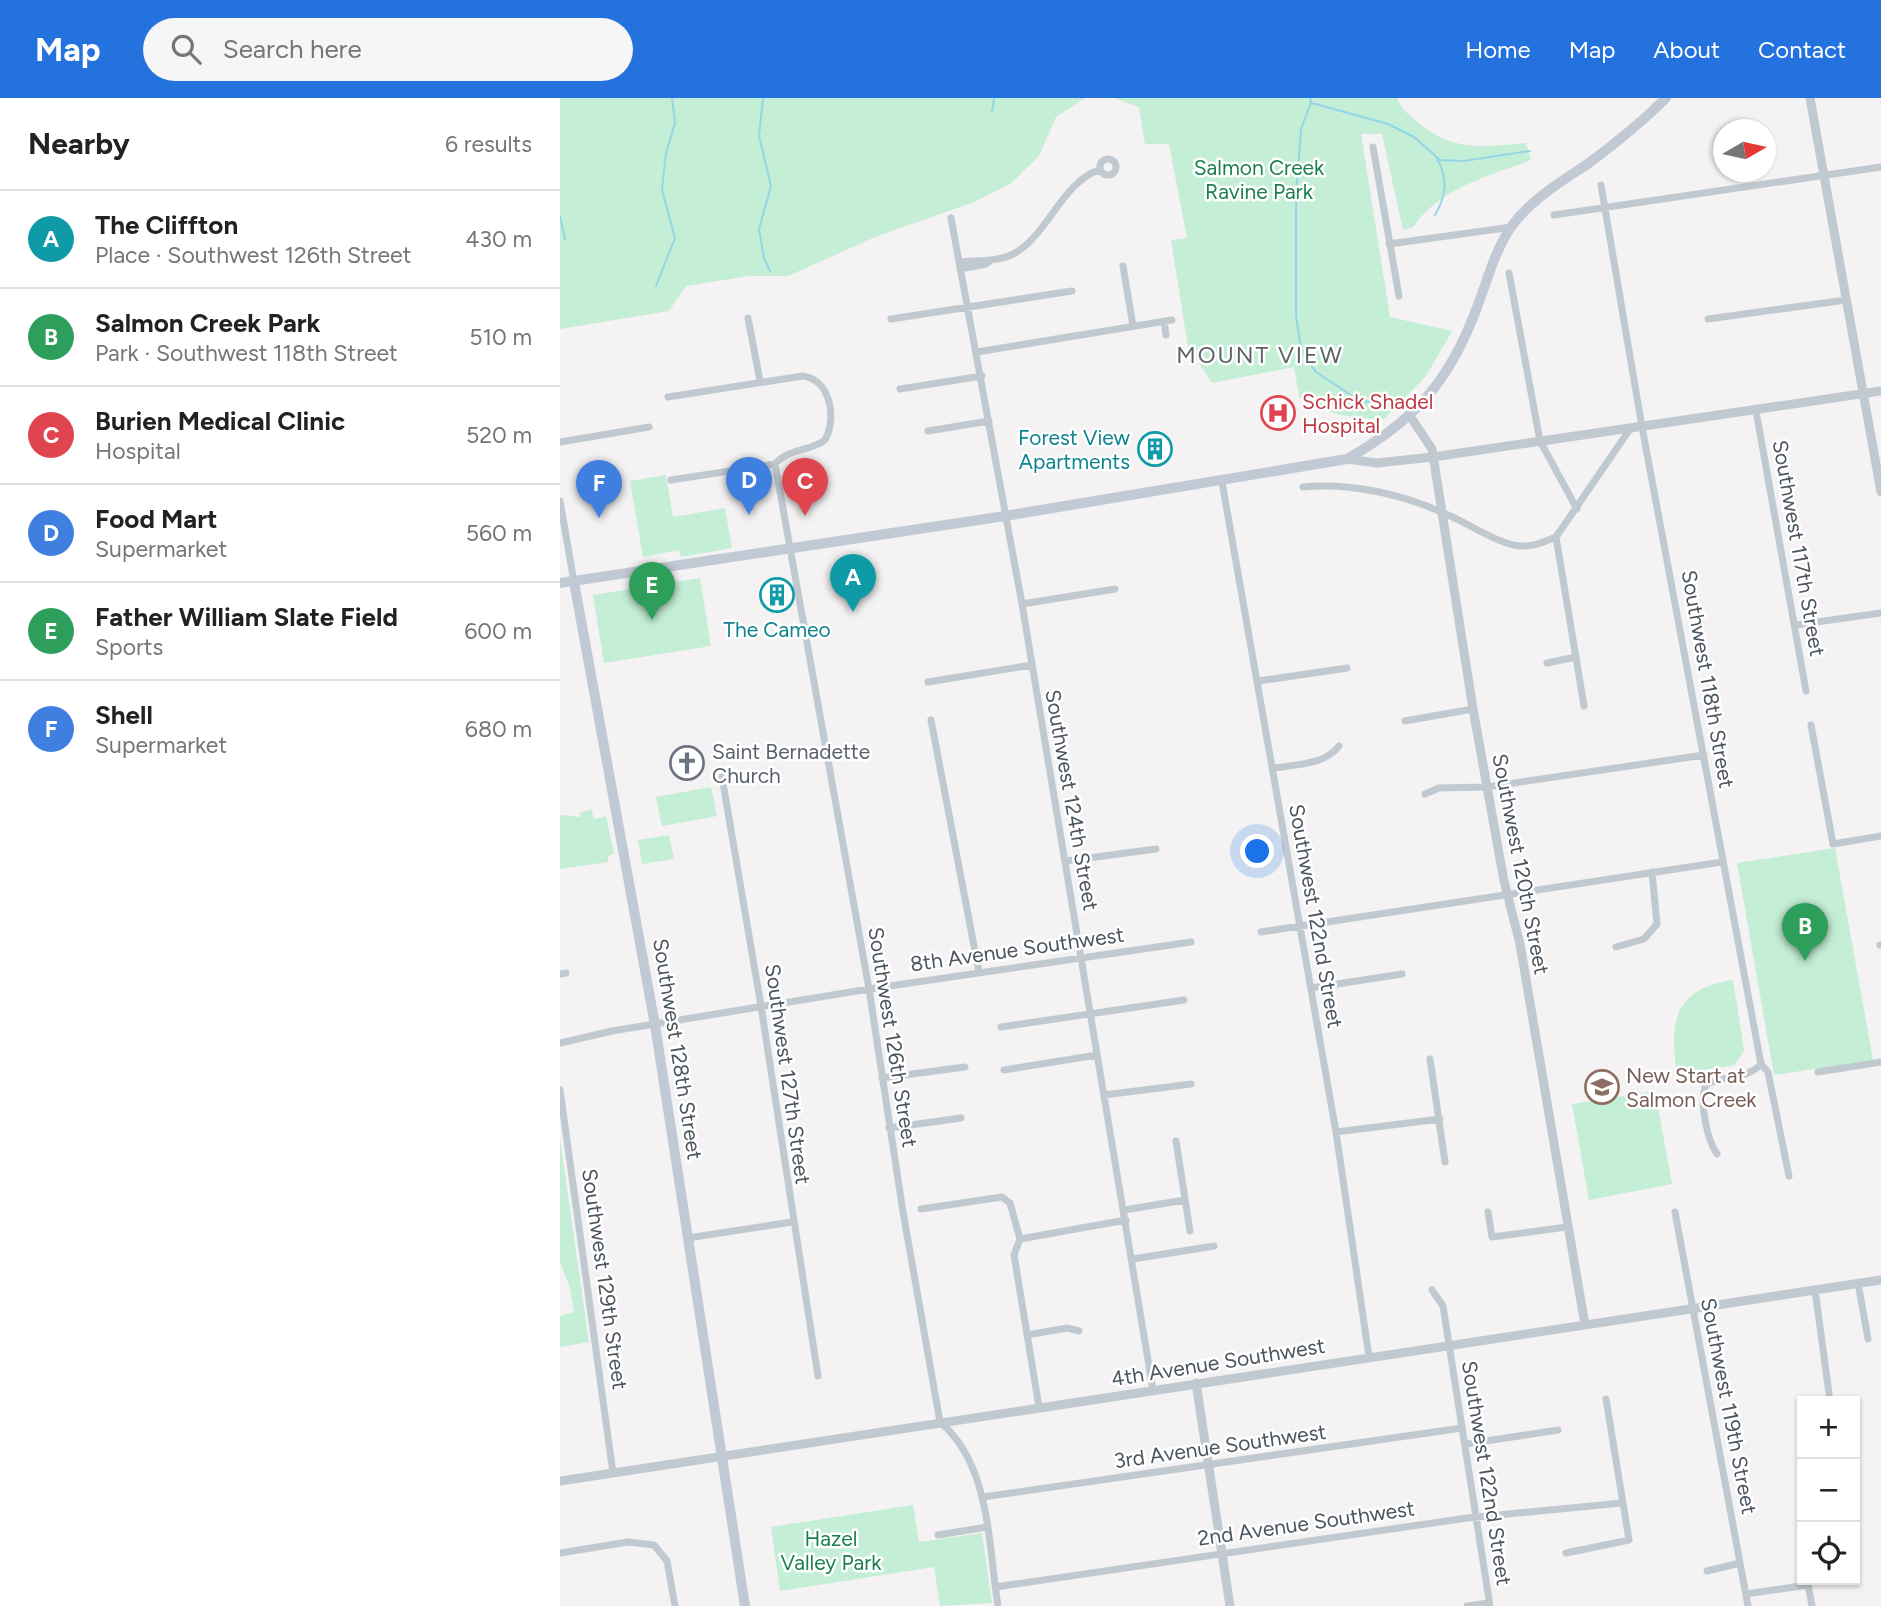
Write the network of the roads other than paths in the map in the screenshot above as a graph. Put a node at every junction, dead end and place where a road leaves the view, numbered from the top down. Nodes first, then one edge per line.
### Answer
1 (1666, 98) edge
2 (1810, 98) edge
3 (1373, 147) dead end
4 (1881, 167) edge
5 (1100, 170) dead end
6 (1823, 175) junction
7 (1601, 185) dead end
8 (1605, 207) junction
9 (1554, 215) dead end
10 (951, 218) dead end
11 (1512, 227) junction
12 (1390, 244) junction
13 (960, 266) junction
14 (1123, 266) dead end
15 (1509, 273) dead end
16 (1072, 291) dead end
17 (1399, 296) dead end
18 (1846, 300) junction
19 (967, 307) junction
20 (748, 318) dead end
21 (891, 319) dead end
22 (1708, 319) dead end
23 (1133, 326) junction
24 (1166, 335) dead end
25 (977, 352) junction
26 (982, 376) junction
27 (760, 382) junction
28 (900, 389) dead end
29 (1881, 391) edge
30 (1863, 394) junction
31 (668, 397) dead end
32 (1756, 411) junction
33 (1410, 416) junction
34 (989, 421) junction
35 (649, 427) dead end
36 (1642, 427) junction
37 (1630, 429) junction
38 (928, 430) dead end
39 (1540, 441) junction
40 (560, 442) edge
41 (1433, 457) junction
42 (1347, 459) junction
43 (775, 464) junction
44 (671, 480) dead end
45 (1222, 481) junction
46 (1303, 487) dead end
47 (1881, 492) edge
48 (560, 501) edge
49 (1577, 509) junction
50 (1441, 512) junction
51 (1005, 516) junction
52 (1556, 537) junction
53 (791, 549) junction
54 (574, 582) junction
55 (560, 583) edge
56 (1115, 589) dead end
57 (1022, 604) junction
58 (1881, 613) edge
59 (1795, 625) junction
60 (1576, 657) junction
61 (1547, 663) dead end
62 (1032, 665) junction
63 (1347, 668) dead end
64 (1259, 681) junction
65 (928, 682) dead end
66 (1807, 691) dead end
67 (1584, 706) dead end
68 (1473, 709) junction
69 (930, 720) dead end
70 (1405, 721) dead end
71 (1811, 725) dead end
72 (1339, 746) dead end
73 (1704, 755) junction
74 (1273, 768) junction
75 (722, 777) dead end
76 (1487, 787) junction
77 (1425, 794) dead end
78 (1881, 836) edge
79 (1156, 849) dead end
80 (1066, 861) junction
81 (1722, 862) junction
82 (1652, 872) junction
83 (1507, 894) junction
84 (1300, 926) junction
85 (1261, 932) dead end
86 (1191, 942) dead end
87 (1616, 947) dead end
88 (1081, 958) junction
89 (979, 972) junction
90 (1402, 974) dead end
91 (1311, 988) junction
92 (869, 989) junction
93 (1184, 1000) dead end
94 (761, 1006) junction
95 (1090, 1013) junction
96 (655, 1025) junction
97 (1001, 1027) dead end
98 (560, 1043) edge
99 (1097, 1055) junction
100 (1430, 1059) dead end
101 (1881, 1062) edge
102 (1761, 1063) junction
103 (965, 1067) dead end
104 (1004, 1070) dead end
105 (1818, 1072) dead end
106 (882, 1078) junction
107 (1191, 1084) dead end
108 (560, 1090) edge
109 (1104, 1095) junction
110 (961, 1118) dead end
111 (1440, 1119) junction
112 (889, 1128) junction
113 (1336, 1132) junction
114 (1176, 1141) dead end
115 (1717, 1154) dead end
116 (1445, 1162) dead end
117 (1788, 1177) dead end
118 (1185, 1200) junction
119 (922, 1209) dead end
120 (1124, 1210) junction
121 (1488, 1212) dead end
122 (1675, 1212) dead end
123 (1126, 1220) junction
124 (792, 1223) junction
125 (1567, 1227) junction
126 (1190, 1231) dead end
127 (688, 1238) junction
128 (1020, 1239) junction
129 (1214, 1246) dead end
130 (1132, 1259) junction
131 (1881, 1280) edge
132 (1858, 1283) junction
133 (1432, 1290) dead end
134 (1815, 1290) junction
135 (1694, 1308) junction
136 (1585, 1325) junction
137 (1079, 1331) dead end
138 (1027, 1335) junction
139 (1868, 1339) dead end
140 (1449, 1345) junction
141 (1369, 1357) junction
142 (818, 1376) dead end
143 (1196, 1383) junction
144 (1153, 1390) junction
145 (1829, 1396) edge
146 (1606, 1399) dead end
147 (1039, 1407) junction
148 (940, 1422) junction
149 (1462, 1428) junction
150 (1558, 1430) dead end
151 (1466, 1444) junction
152 (722, 1455) junction
153 (1209, 1466) junction
154 (613, 1473) junction
155 (560, 1481) edge
156 (983, 1497) junction
157 (1622, 1503) junction
158 (1477, 1519) junction
159 (987, 1527) junction
160 (938, 1535) dead end
161 (1222, 1552) junction
162 (560, 1553) edge
163 (1566, 1553) dead end
164 (1740, 1563) junction
165 (1707, 1571) dead end
166 (995, 1587) junction
167 (1746, 1594) junction
168 (1490, 1604) edge
169 (675, 1606) edge
170 (745, 1606) edge
171 (998, 1606) edge
172 (1230, 1606) edge
173 (1467, 1606) edge
174 (1748, 1606) edge
175 (1812, 1606) edge

1 - 11 main road
2 - 6 street
3 - 12 street
4 - 6 street
5 - 13 street
6 - 8 street
6 - 18 street
7 - 8 street, Southwest 118th Street
8 - 9 street
8 - 36 street, Southwest 118th Street
10 - 13 street, Southwest 124th Street
11 - 12 street
11 - 33 main road
12 - 17 street
13 - 19 street, Southwest 124th Street
14 - 23 street
15 - 39 street
16 - 19 street
18 - 22 street
18 - 30 street
19 - 21 street
19 - 25 street, Southwest 124th Street
20 - 27 street
23 - 24 street
23 - 25 street
25 - 26 street, Southwest 124th Street
26 - 28 street
26 - 34 street, Southwest 124th Street
27 - 31 street
27 - 43 street
29 - 30 street
30 - 32 street
30 - 47 street
32 - 36 street
32 - 59 street, Southwest 117th Street
33 - 41 street, Southwest 120th Street
33 - 42 main road
34 - 38 street
34 - 51 street, Southwest 124th Street
35 - 40 street
36 - 37 street
36 - 73 street, Southwest 118th Street
37 - 39 street
37 - 49 street
39 - 41 street
39 - 49 street
41 - 42 street
41 - 50 street, Southwest 120th Street
42 - 45 main road
43 - 44 street
43 - 53 street, Southwest 126th Street
45 - 51 main road
45 - 64 street, Southwest 122nd Street
46 - 50 street
48 - 54 street, Southwest 128th Street
49 - 52 street
50 - 52 street
50 - 68 street, Southwest 120th Street
51 - 53 main road
51 - 57 street, Southwest 124th Street
52 - 60 street
53 - 54 main road
53 - 92 street, Southwest 126th Street
54 - 55 main road
54 - 96 main road, Southwest 128th Street
56 - 57 street
57 - 62 street, Southwest 124th Street
58 - 59 street
59 - 66 street, Southwest 117th Street
60 - 61 street
60 - 67 street
62 - 65 street
62 - 80 street, Southwest 124th Street
63 - 64 street
64 - 74 street, Southwest 122nd Street
68 - 70 street
68 - 76 street, Southwest 120th Street
69 - 89 street
71 - 78 street
72 - 74 street
73 - 76 street
73 - 81 street, Southwest 118th Street
74 - 84 street, Southwest 122nd Street
75 - 94 street, Southwest 127th Street
76 - 77 street
76 - 83 street, Southwest 120th Street
79 - 80 street
80 - 88 street, Southwest 124th Street
81 - 82 street
81 - 102 street, Southwest 118th Street
82 - 83 street
82 - 87 street
83 - 84 street
83 - 125 street, Southwest 120th Street
84 - 85 street
84 - 91 street, Southwest 122nd Street
86 - 88 street, 8th Avenue Southwest
88 - 89 street, 8th Avenue Southwest
88 - 95 street, Southwest 124th Street
89 - 92 street, 8th Avenue Southwest
90 - 91 street
91 - 113 street, Southwest 122nd Street
92 - 94 street, 8th Avenue Southwest
92 - 106 street, Southwest 126th Street
93 - 95 street
94 - 96 street, 8th Avenue Southwest
94 - 124 street, Southwest 127th Street
95 - 97 street
95 - 99 street, Southwest 124th Street
96 - 98 street, 8th Avenue Southwest
96 - 127 main road, Southwest 128th Street
99 - 104 street
99 - 109 street, Southwest 124th Street
100 - 111 street
101 - 105 street
102 - 115 street
102 - 117 street, Southwest 118th Street
103 - 106 street
106 - 112 street, Southwest 126th Street
107 - 109 street
108 - 154 street, Southwest 129th Street
109 - 120 street, Southwest 124th Street
110 - 112 street
111 - 113 street
111 - 116 street
112 - 148 street, Southwest 126th Street
113 - 141 street, Southwest 122nd Street
114 - 118 street
118 - 120 street
118 - 126 street
119 - 128 street
120 - 123 street, Southwest 124th Street
121 - 125 street
122 - 135 street, Southwest 119th Street
123 - 128 street
123 - 130 street, Southwest 124th Street
124 - 127 street
124 - 142 street, Southwest 127th Street
125 - 136 street, Southwest 120th Street
127 - 152 main road, Southwest 128th Street
128 - 138 street
129 - 130 street
130 - 144 street, Southwest 124th Street
131 - 132 street, 4th Avenue Southwest
132 - 134 street, 4th Avenue Southwest
132 - 139 street
133 - 140 street, Southwest 122nd Street
134 - 135 street, 4th Avenue Southwest
134 - 145 street
135 - 136 street, 4th Avenue Southwest
135 - 164 street, Southwest 119th Street
136 - 140 street, 4th Avenue Southwest
137 - 138 street
138 - 147 street
140 - 141 street, 4th Avenue Southwest
140 - 149 street, Southwest 122nd Street
141 - 143 street, 4th Avenue Southwest
143 - 144 street, 4th Avenue Southwest
143 - 153 street
144 - 147 street, 4th Avenue Southwest
146 - 157 street
147 - 148 street, 4th Avenue Southwest
148 - 152 street, 4th Avenue Southwest
148 - 156 street, Southwest 126th Street
149 - 151 street, Southwest 122nd Street
149 - 153 street, 3rd Avenue Southwest
150 - 151 street
151 - 158 street, Southwest 122nd Street
152 - 154 street, 4th Avenue Southwest
152 - 170 main road, Southwest 128th Street
153 - 156 street, 3rd Avenue Southwest
153 - 161 street
154 - 155 street, 4th Avenue Southwest
156 - 159 street, Southwest 126th Street
157 - 158 street, 2nd Avenue Southwest
157 - 163 street
158 - 161 street, 2nd Avenue Southwest
158 - 168 street, Southwest 122nd Street
159 - 160 street
159 - 166 street, Southwest 126th Street
161 - 166 street, 2nd Avenue Southwest
161 - 172 street
162 - 169 street
164 - 165 street
164 - 167 street, Southwest 119th Street
166 - 171 street, Southwest 126th Street
167 - 174 street, Southwest 119th Street
167 - 175 street
168 - 173 street

